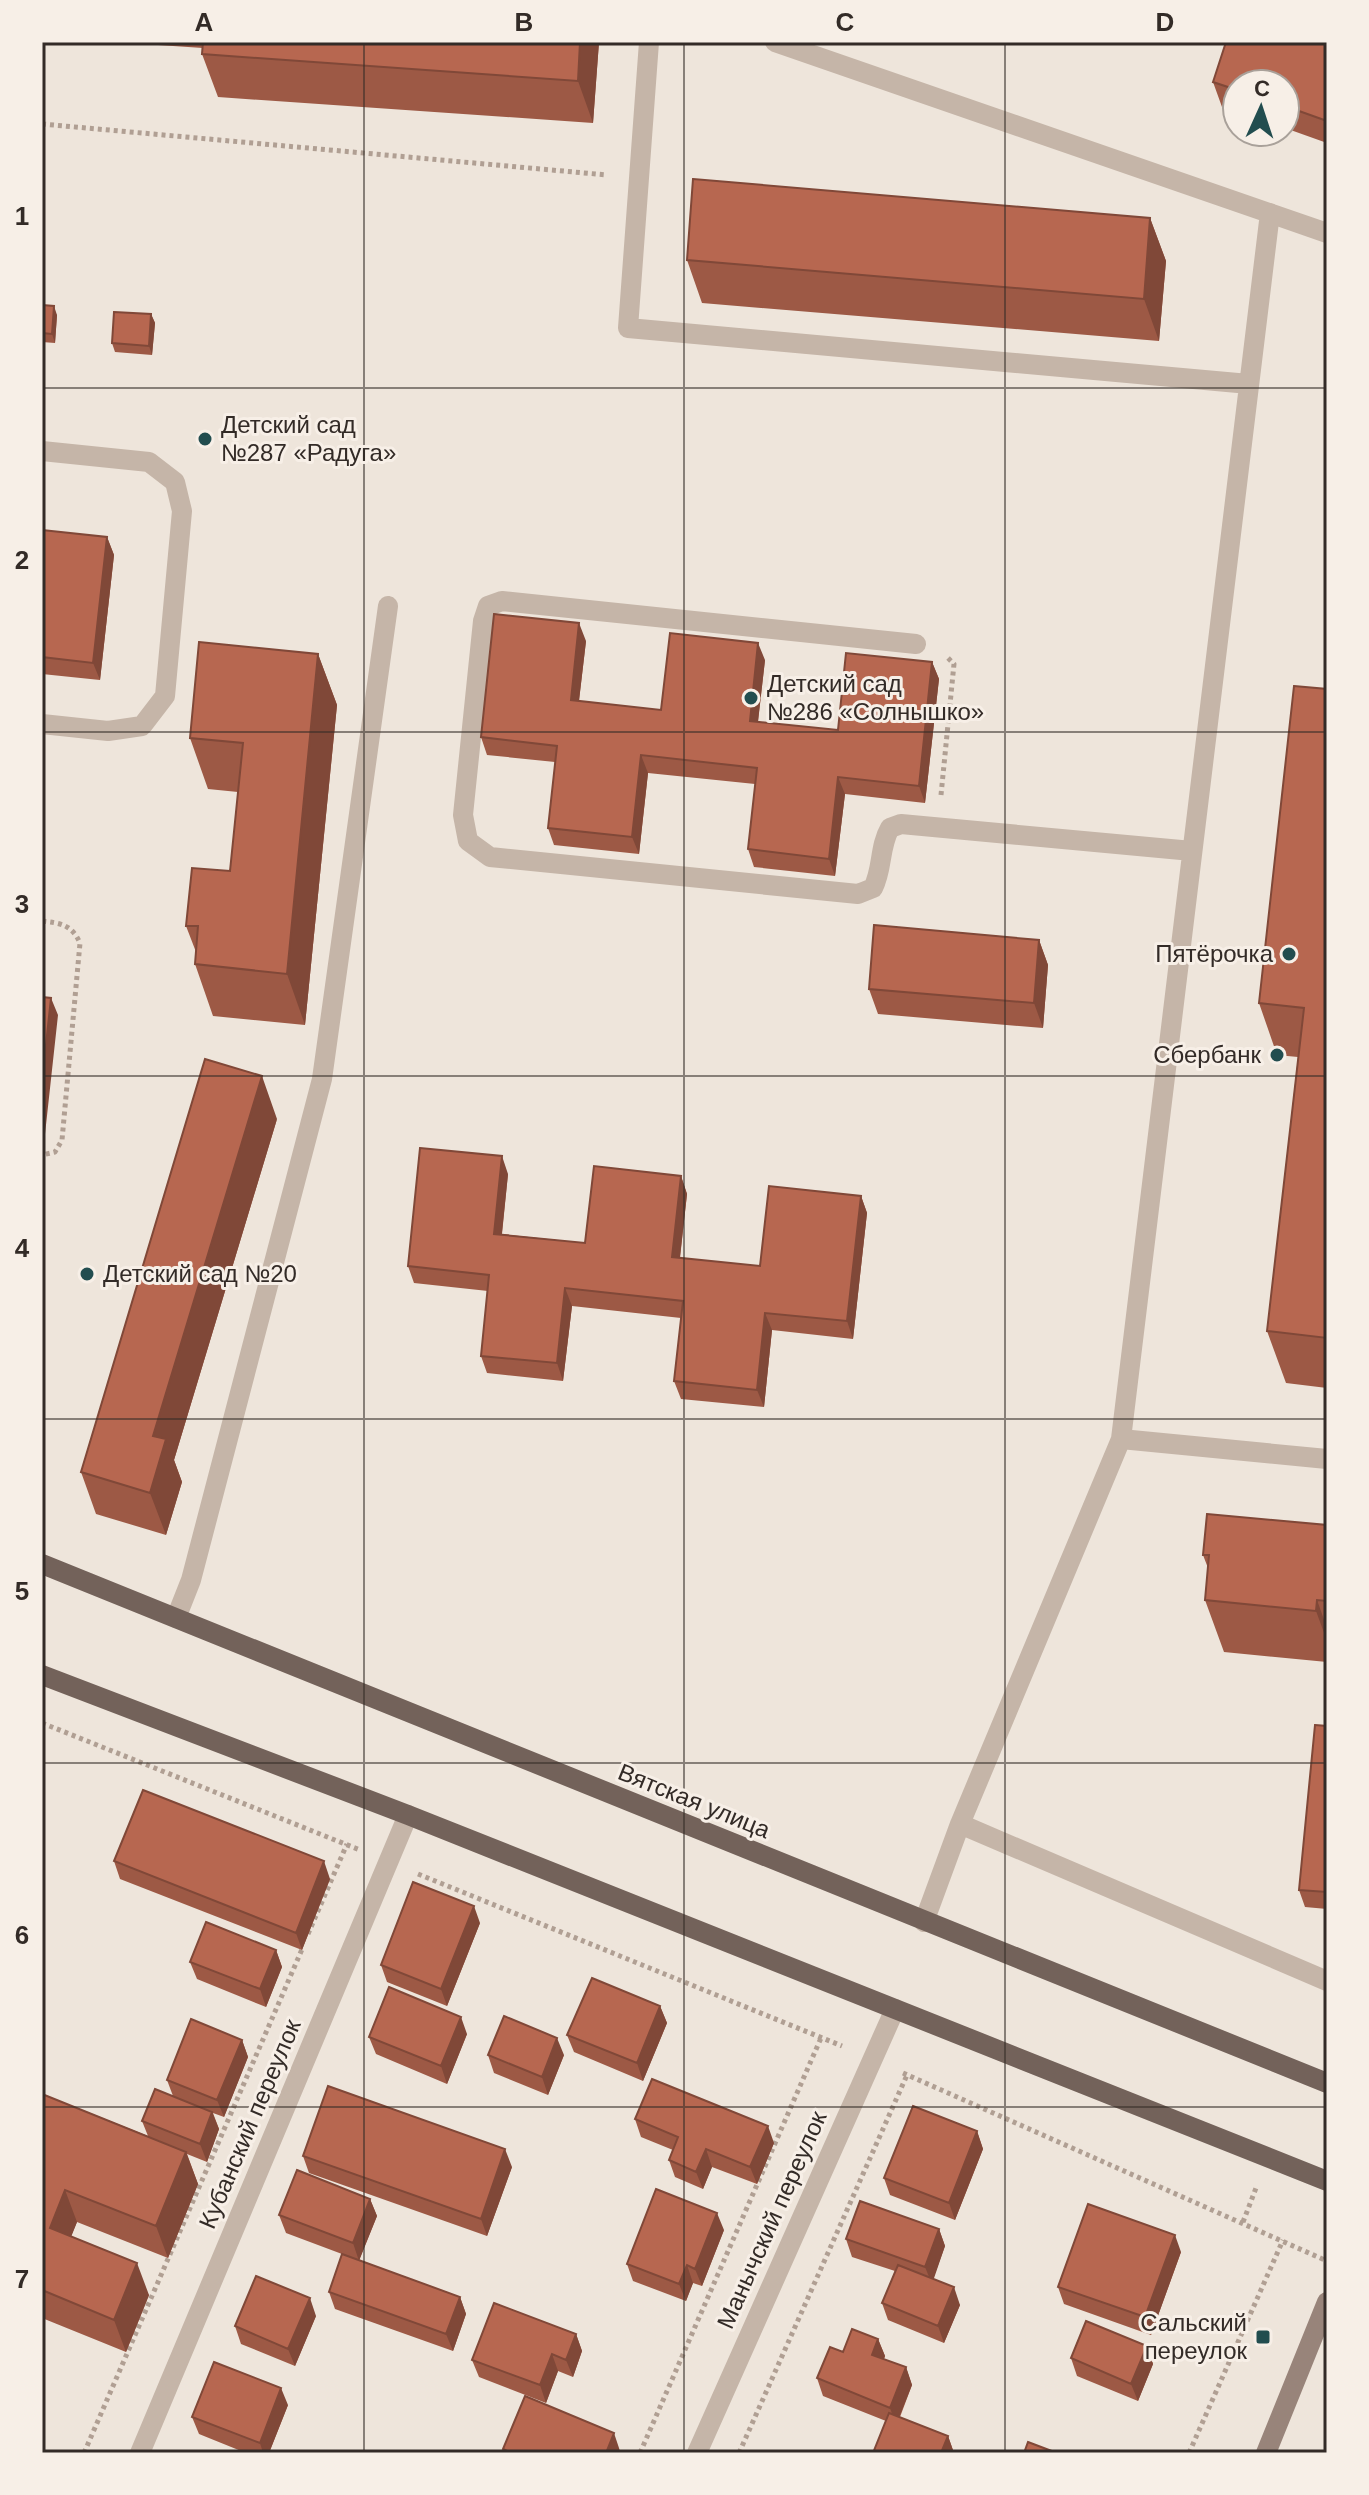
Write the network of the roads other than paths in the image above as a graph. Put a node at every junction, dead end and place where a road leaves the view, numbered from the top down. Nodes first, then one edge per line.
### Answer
1 (649, 42) edge
2 (775, 42) edge
3 (1270, 213) junction
4 (1327, 233) edge
5 (1249, 384) junction
6 (42, 451) edge
7 (388, 606) dead end
8 (916, 644) road end
9 (42, 724) edge
10 (1192, 851) junction
11 (1121, 1439) junction
12 (1327, 1459) edge
13 (42, 1564) edge
14 (176, 1618) junction
15 (42, 1675) edge
16 (408, 1815) junction
17 (960, 1824) junction
18 (924, 1922) junction
19 (1327, 1981) edge
20 (895, 2009) junction
21 (1327, 2083) edge
22 (1327, 2181) edge
23 (1327, 2302) edge
24 (140, 2453) edge
25 (697, 2453) edge
26 (1266, 2453) edge

1 - 5 street
2 - 3 street
3 - 4 street
3 - 5 street
5 - 10 street
6 - 9 street
7 - 14 street
8 - 10 street
10 - 11 street
11 - 12 street
11 - 17 street
13 - 14 main road, Вятская улица
14 - 18 main road, Вятская улица
15 - 16 main road
16 - 20 main road
16 - 24 street, Кубанский переулок
17 - 18 street
17 - 19 street
18 - 21 main road, Вятская улица
20 - 22 main road
20 - 25 street, Манычский переулок
23 - 26 main road

